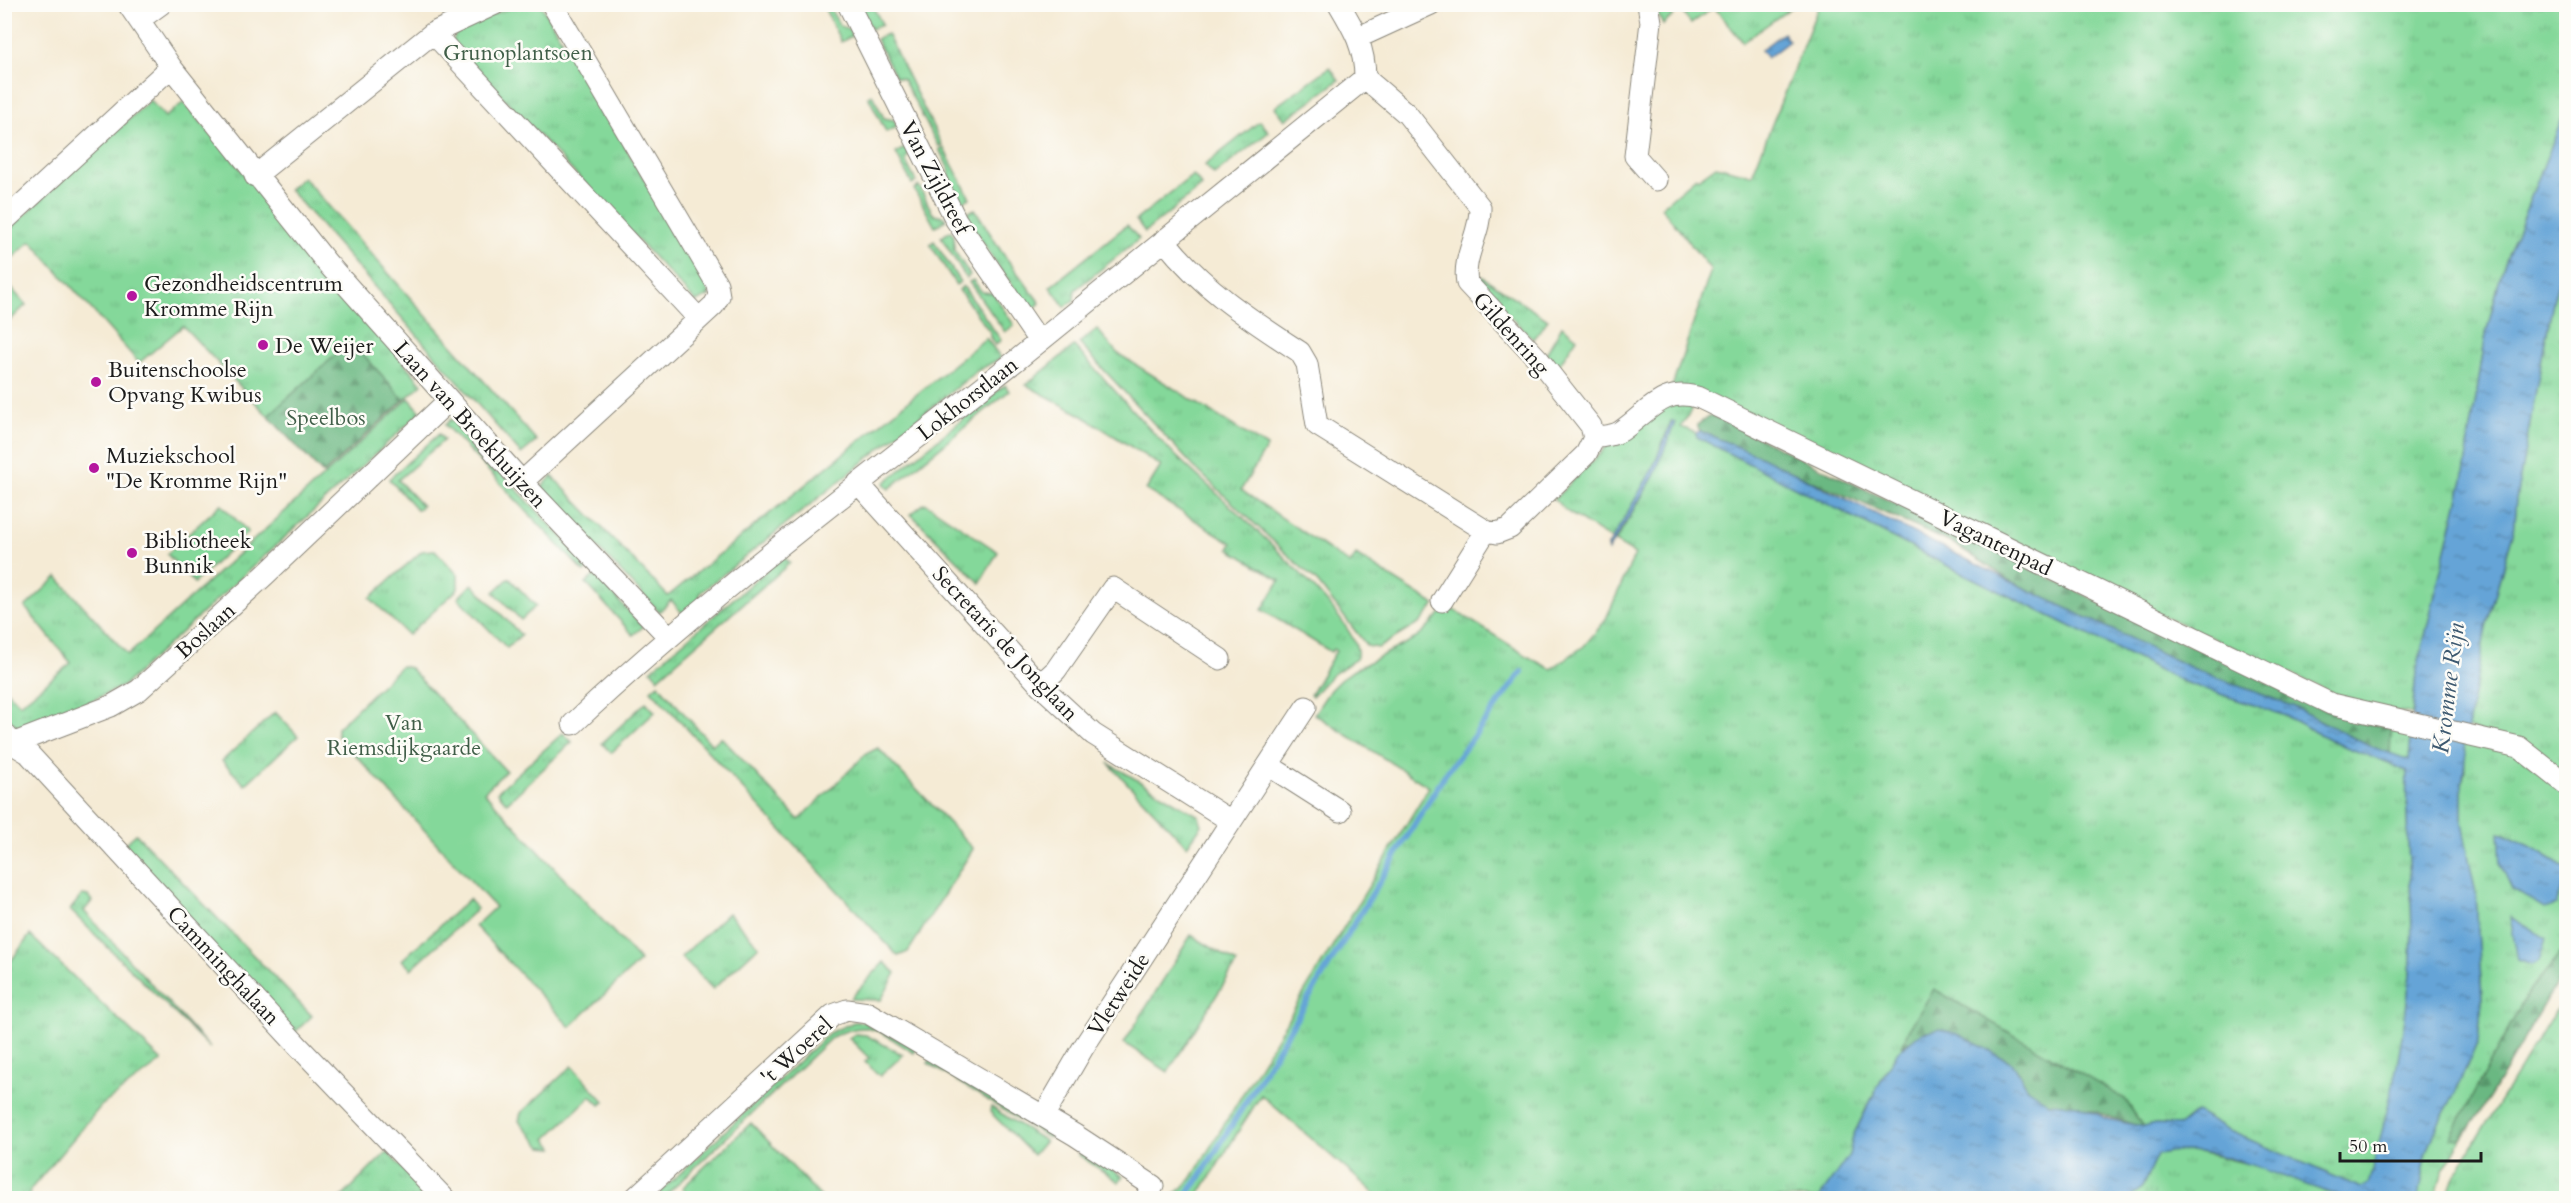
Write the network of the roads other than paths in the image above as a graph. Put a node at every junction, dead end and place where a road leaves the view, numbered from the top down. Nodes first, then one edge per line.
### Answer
1 (161, 4) edge
2 (495, 4) edge
3 (552, 4) edge
4 (848, 4) edge
5 (1339, 4) edge
6 (1431, 4) edge
7 (1648, 4) edge
8 (134, 12) edge
9 (433, 33) junction
10 (1359, 37) junction
11 (171, 67) junction
12 (1365, 78) junction
13 (255, 176) junction
14 (1656, 180) dead end
15 (4, 221) edge
16 (1164, 240) junction
17 (699, 319) junction
18 (1039, 341) junction
19 (448, 401) junction
20 (1594, 438) junction
21 (522, 482) junction
22 (858, 483) junction
23 (1486, 531) junction
24 (1442, 601) dead end
25 (669, 637) junction
26 (1220, 659) dead end
27 (1040, 685) junction
28 (1306, 707) dead end
29 (573, 724) dead end
30 (7, 741) edge
31 (1268, 765) junction
32 (2566, 784) edge
33 (1340, 811) dead end
34 (1231, 821) junction
35 (1044, 1115) junction
36 (1149, 1192) edge
37 (444, 1198) edge
38 (635, 1198) edge

1 - 8 street
2 - 9 street
3 - 17 street
4 - 18 street, Van Zijldreef
5 - 10 street
6 - 10 street
7 - 14 street
8 - 11 street, Laan van Broekhuijzen
9 - 13 street
9 - 17 street
10 - 12 street
11 - 13 street, Laan van Broekhuijzen
11 - 15 street
12 - 16 street, Lokhorstlaan
12 - 20 street, Gildenring
13 - 19 street, Laan van Broekhuijzen
16 - 18 street, Lokhorstlaan
16 - 23 street
17 - 21 street
18 - 22 street, Lokhorstlaan
19 - 21 street, Laan van Broekhuijzen
19 - 30 street, Boslaan
20 - 23 street
20 - 32 street, Vagantenpad
21 - 25 street, Laan van Broekhuijzen
22 - 25 street, Lokhorstlaan
22 - 27 street, Secretaris de Jonglaan
23 - 24 street
25 - 29 street, Lokhorstlaan
26 - 27 street
27 - 34 street, Secretaris de Jonglaan
28 - 31 street, Vletweide
30 - 37 street, Camminghalaan
31 - 33 street
31 - 34 street, Vletweide
34 - 35 street, Vletweide
35 - 36 street
35 - 38 street, 't Woerel

